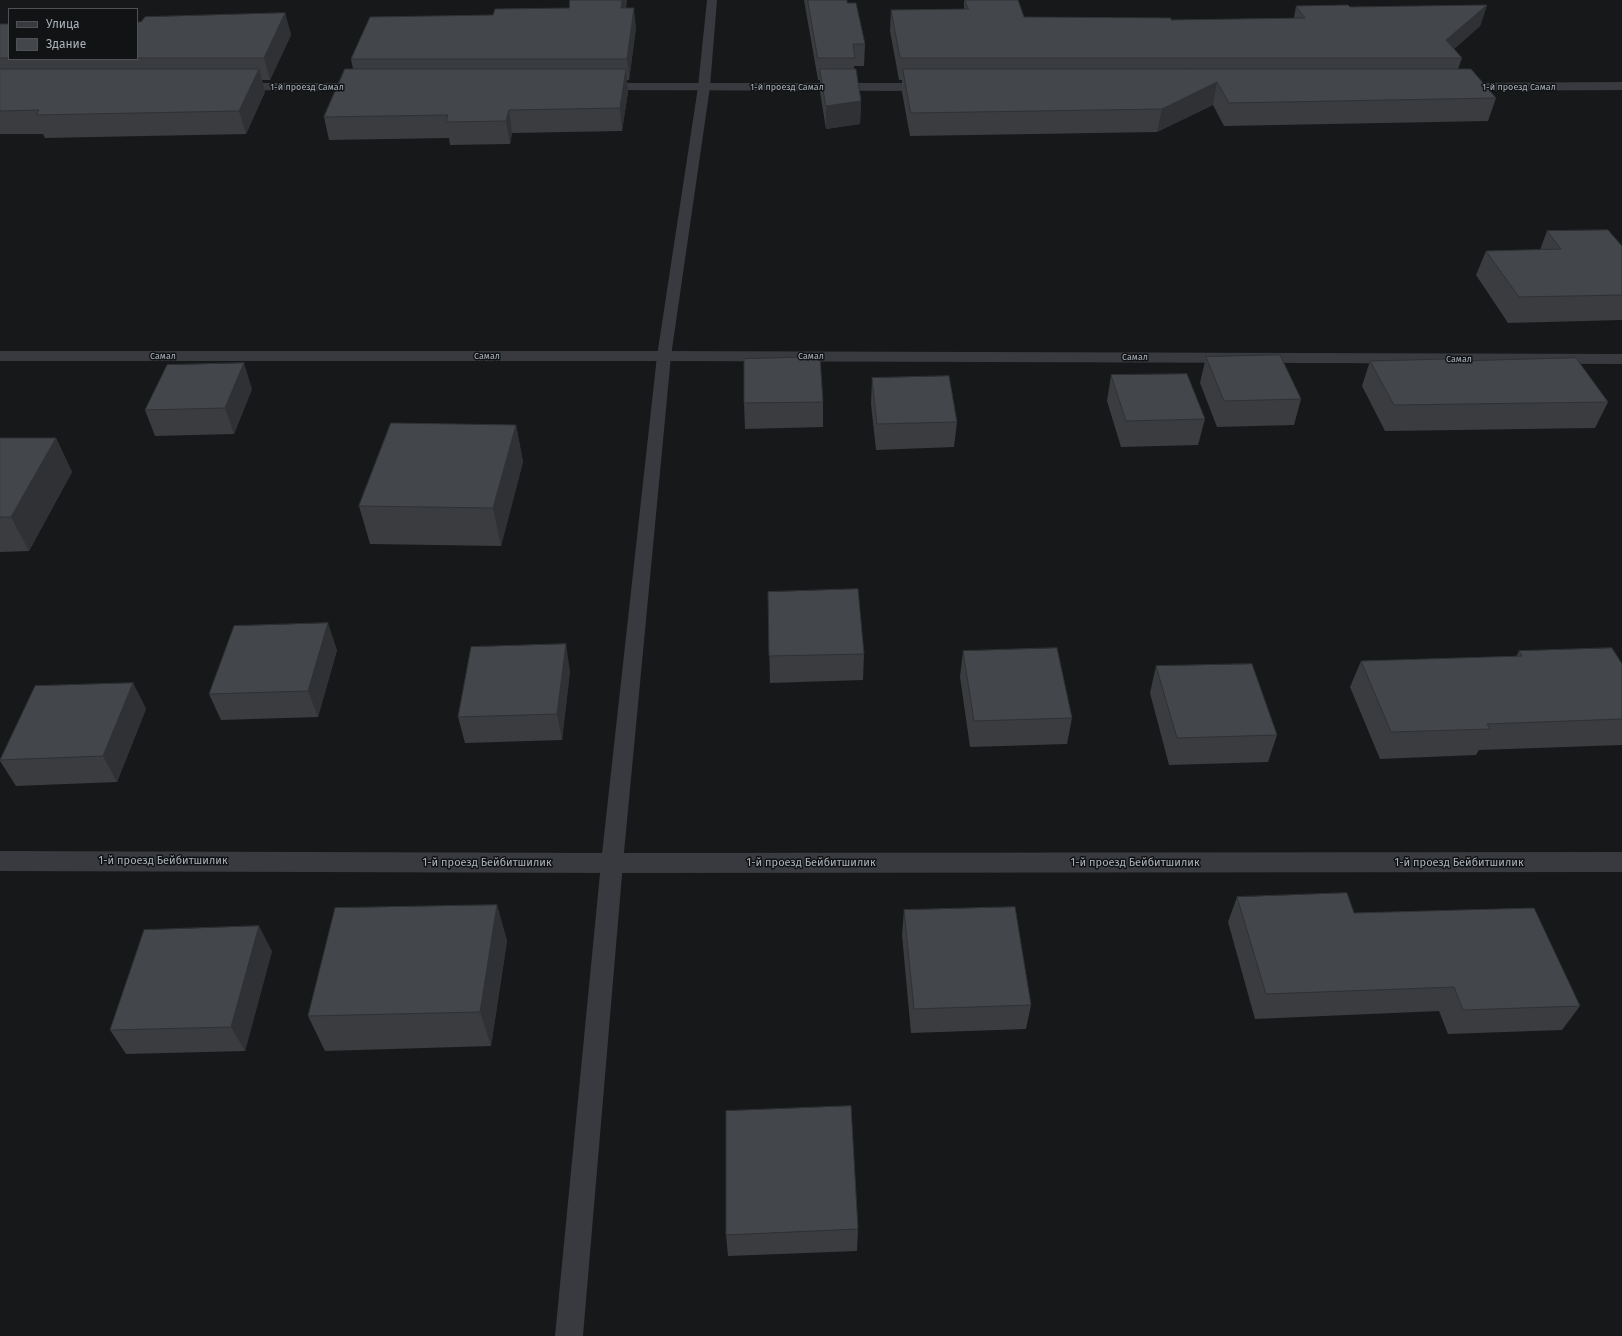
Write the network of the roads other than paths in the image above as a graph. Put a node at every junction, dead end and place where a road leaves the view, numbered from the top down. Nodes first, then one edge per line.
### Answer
1 (712, 0) edge
2 (1622, 86) edge
3 (224, 87) edge
4 (376, 87) edge
5 (584, 87) edge
6 (704, 87) junction
7 (942, 87) edge
8 (1442, 87) edge
9 (0, 356) edge
10 (664, 356) junction
11 (1622, 359) edge
12 (0, 861) edge
13 (1622, 862) edge
14 (612, 863) junction
15 (568, 1336) edge

1 - 6 lane
2 - 8 street, 1-й проезд Самал
3 - 4 street, 1-й проезд Самал
5 - 6 street, 1-й проезд Самал
6 - 7 street, 1-й проезд Самал
6 - 10 lane
9 - 10 street, Самал
10 - 11 street, Самал
10 - 14 lane
12 - 14 street, 1-й проезд Бейбитшилик
13 - 14 street, 1-й проезд Бейбитшилик
14 - 15 lane

